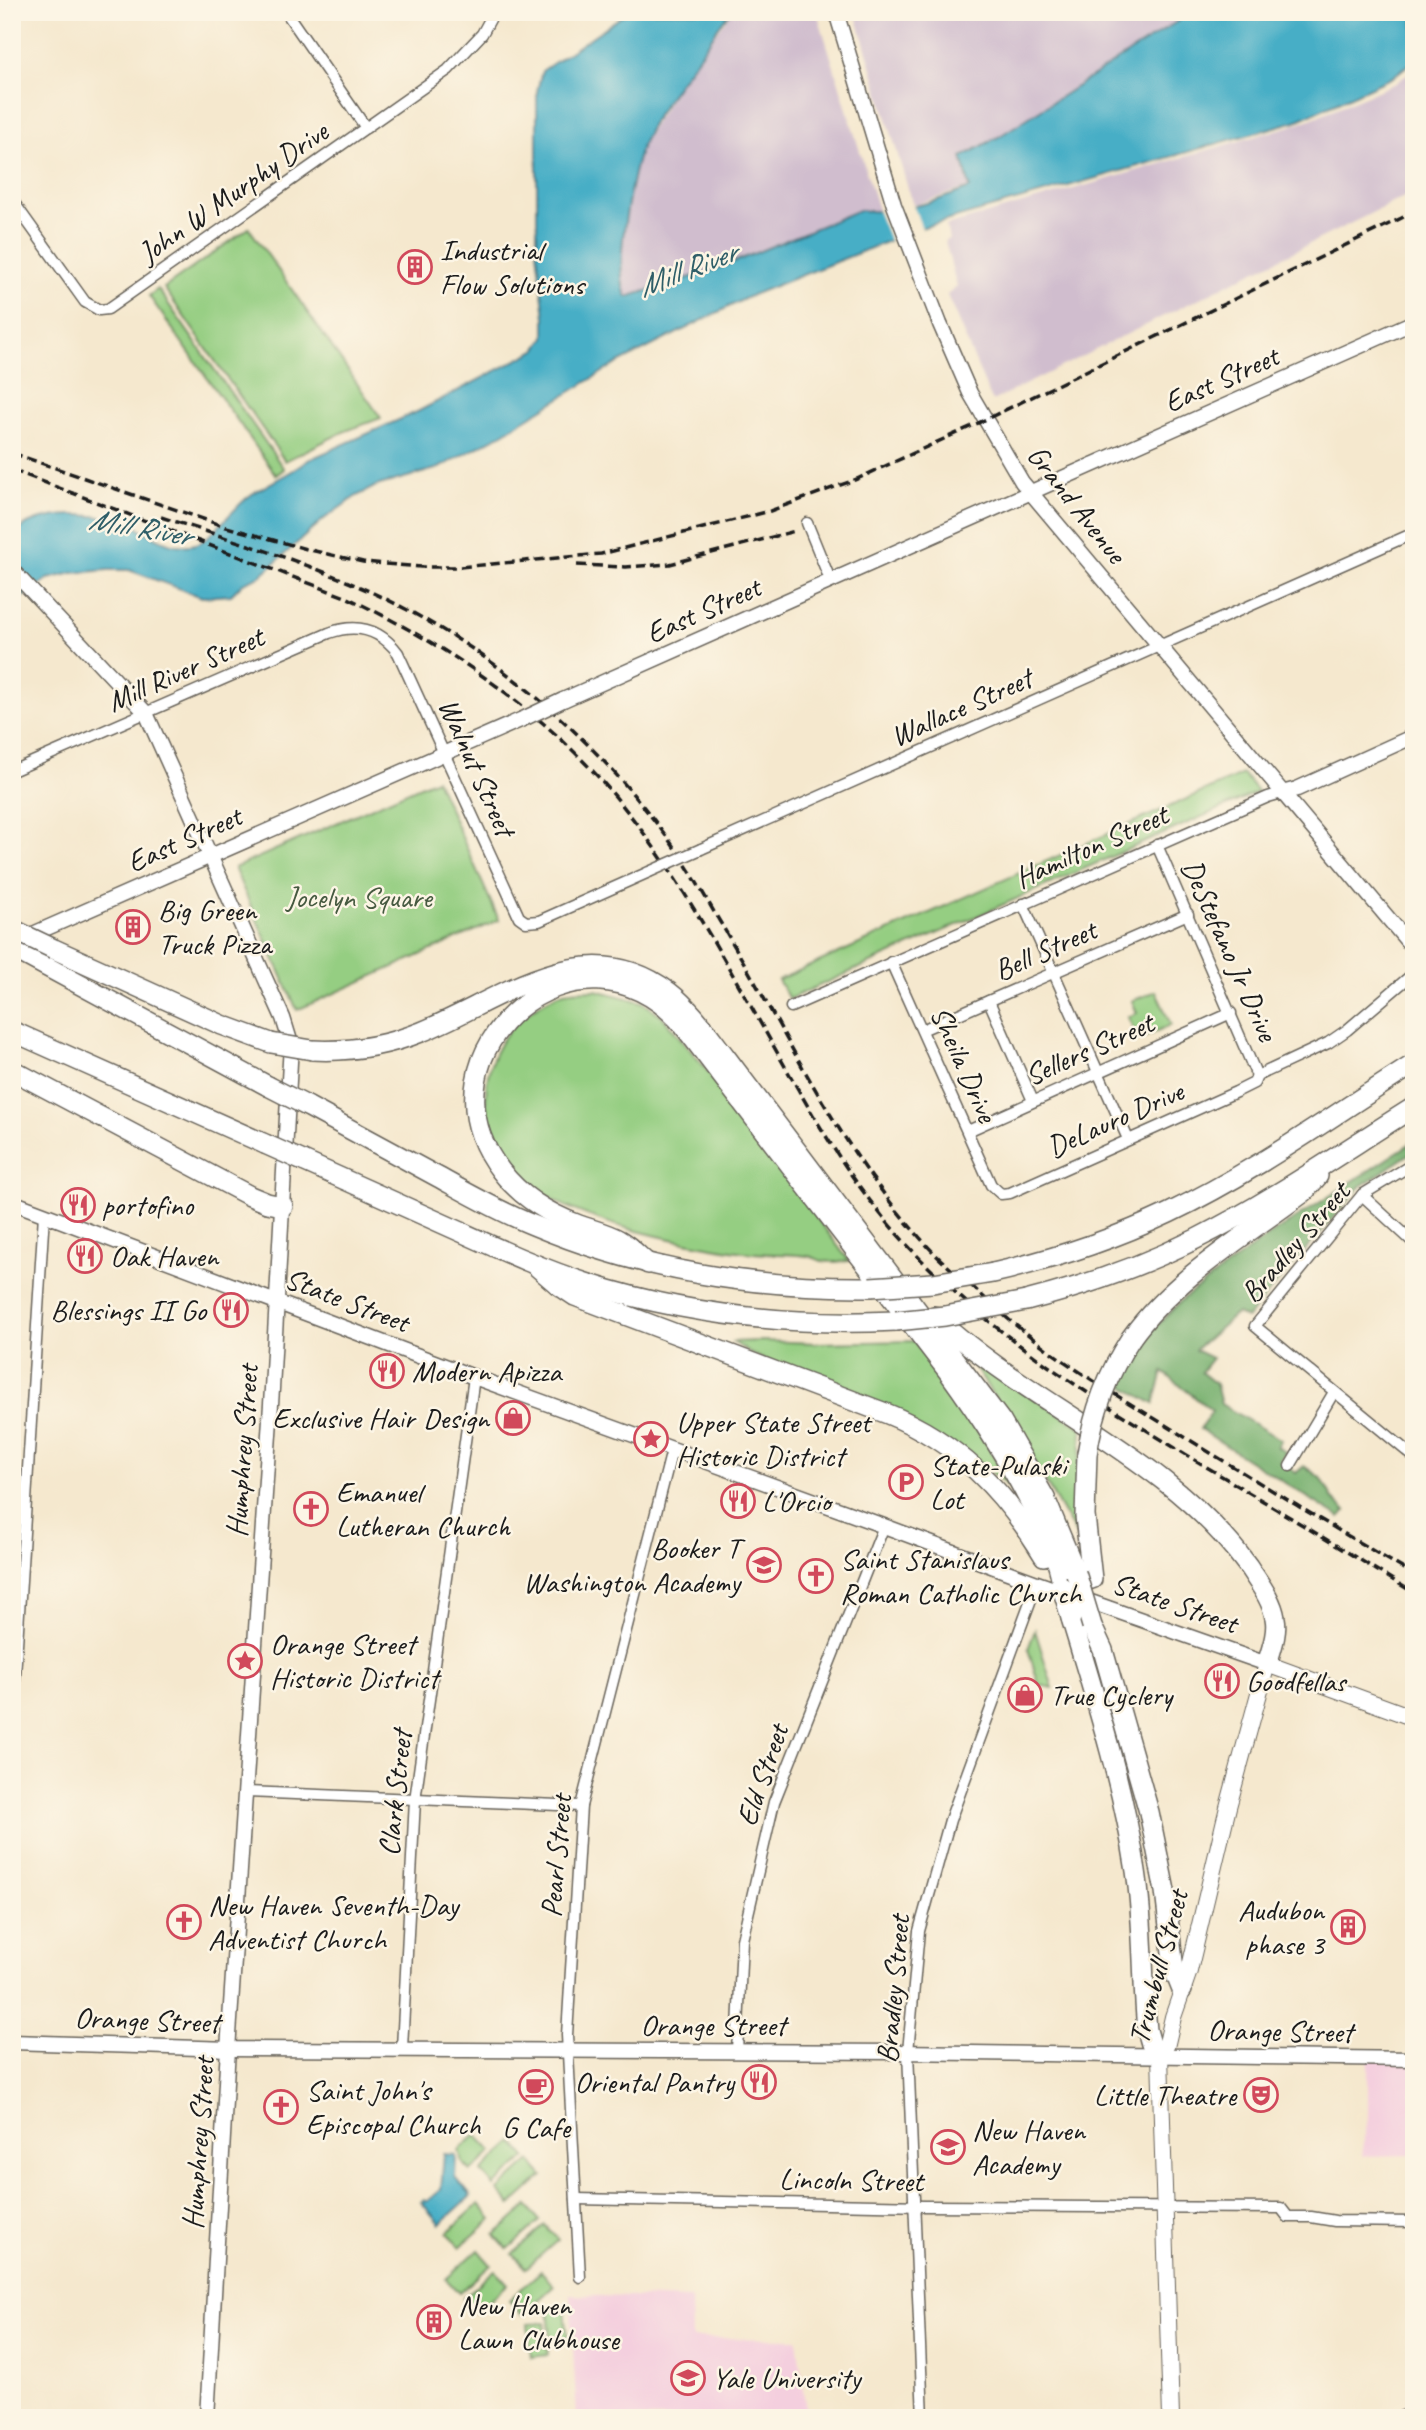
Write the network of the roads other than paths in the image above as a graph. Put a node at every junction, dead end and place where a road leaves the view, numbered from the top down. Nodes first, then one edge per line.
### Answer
1 (286, 12) edge
2 (494, 12) edge
3 (836, 12) edge
4 (366, 128) junction
5 (12, 200) edge
6 (1414, 322) edge
7 (1029, 493) junction
8 (807, 523) dead end
9 (1414, 533) edge
10 (12, 570) edge
11 (831, 582) junction
12 (379, 635) joint
13 (1158, 646) junction
14 (146, 713) junction
15 (1414, 736) edge
16 (444, 753) junction
17 (12, 771) edge
18 (1282, 793) junction
19 (1157, 845) junction
20 (211, 856) junction
21 (1023, 904) junction
22 (1188, 914) junction
23 (526, 922) joint
24 (12, 929) edge
25 (12, 946) edge
26 (1414, 949) edge
27 (891, 962) junction
28 (1054, 973) junction
29 (1414, 973) edge
30 (989, 1001) junction
31 (791, 1007) dead end
32 (1231, 1013) junction
33 (922, 1030) junction
34 (12, 1031) edge
35 (1414, 1064) edge
36 (12, 1070) edge
37 (1099, 1072) junction
38 (1257, 1076) junction
39 (1033, 1101) junction
40 (1414, 1107) edge
41 (968, 1131) junction
42 (1128, 1139) junction
43 (1328, 1161) junction
44 (1408, 1167) dead end
45 (991, 1185) joint
46 (1363, 1195) junction
47 (12, 1202) edge
48 (283, 1206) junction
49 (44, 1214) junction
50 (1414, 1243) edge
51 (648, 1264) junction
52 (535, 1265) junction
53 (906, 1293) junction
54 (277, 1303) junction
55 (474, 1377) junction
56 (1334, 1392) junction
57 (672, 1450) junction
58 (1414, 1457) edge
59 (1290, 1466) dead end
60 (884, 1525) junction
61 (1067, 1574) junction
62 (1037, 1584) junction
63 (1267, 1664) junction
64 (1414, 1718) edge
65 (12, 1724) edge
66 (247, 1792) junction
67 (415, 1800) junction
68 (581, 1805) junction
69 (1182, 1990) junction
70 (12, 2042) edge
71 (401, 2048) junction
72 (230, 2049) junction
73 (568, 2051) junction
74 (737, 2052) junction
75 (908, 2052) junction
76 (1160, 2056) junction
77 (1414, 2059) edge
78 (576, 2199) junction
79 (914, 2206) junction
80 (1164, 2208) junction
81 (1414, 2222) edge
82 (580, 2277) dead end
83 (1414, 2415) edge
84 (207, 2418) edge
85 (923, 2418) edge
86 (1171, 2418) edge
87 (1404, 2418) edge

1 - 4 street
2 - 4 street, John W Murphy Drive
3 - 7 main road, Grand Avenue
4 - 5 street, John W Murphy Drive
6 - 7 main road, East Street
7 - 11 main road, East Street
7 - 13 main road, Grand Avenue
8 - 11 street
9 - 13 street, Wallace Street
10 - 14 main road, Humphrey Street
11 - 16 main road, East Street, bridge
12 - 14 street, Mill River Street
12 - 16 street, Walnut Street
13 - 18 main road, Grand Avenue
13 - 23 street, Wallace Street, bridge
14 - 17 street, Mill River Street
14 - 20 main road, Humphrey Street
15 - 18 main road, Hamilton Street
16 - 20 main road, East Street
16 - 23 street, Walnut Street
18 - 19 street, Hamilton Street
18 - 26 main road, Grand Avenue
19 - 21 street, Hamilton Street
19 - 22 street, DeStefano Jr Drive
20 - 25 main road, East Street
20 - 48 main road, Humphrey Street
21 - 27 street, Hamilton Street
21 - 28 street
22 - 28 street, Bell Street
22 - 32 street, DeStefano Jr Drive
24 - 53 highway, bridge
25 - 51 highway, bridge
27 - 31 street, Hamilton Street
27 - 33 street, Sheila Drive
28 - 30 street, Bell Street
28 - 37 street
29 - 38 street, DeLauro Drive
30 - 33 street, Bell Street
30 - 39 street
32 - 37 street, Sellers Street
32 - 38 street, DeStefano Jr Drive
33 - 41 street, Sheila Drive
34 - 52 highway, bridge
35 - 51 highway, bridge
36 - 48 highway
37 - 39 street, Sellers Street
37 - 42 street
38 - 42 street, DeLauro Drive
39 - 41 street, Sellers Street
40 - 43 highway
41 - 45 street, Sheila Drive
42 - 45 street, DeLauro Drive
43 - 52 highway, bridge
43 - 61 highway, bridge
44 - 46 street, Bradley Street
46 - 50 street
46 - 56 street, Bradley Street
47 - 49 main road, State Street
48 - 54 main road, Humphrey Street
49 - 54 main road, State Street
49 - 65 street
51 - 61 highway
52 - 61 highway
53 - 61 highway
53 - 63 highway
54 - 55 main road, State Street
54 - 66 main road, Humphrey Street
55 - 57 main road, State Street
55 - 67 street, Clark Street
56 - 58 street
56 - 59 street
57 - 60 main road, State Street
57 - 68 street, Pearl Street
60 - 62 main road, State Street
60 - 74 street, Eld Street
61 - 69 highway, bridge
61 - 76 highway, bridge
62 - 63 main road, State Street
62 - 75 street, Bradley Street
63 - 64 main road, State Street
63 - 69 main road, Trumbull Street
66 - 67 street
66 - 72 main road, Humphrey Street
67 - 68 street
67 - 71 street, Clark Street
68 - 73 street, Pearl Street
69 - 76 main road, Trumbull Street
70 - 72 main road, Orange Street
71 - 72 main road, Orange Street
71 - 73 main road, Orange Street
72 - 84 main road, Humphrey Street
73 - 74 main road, Orange Street
73 - 78 street, Pearl Street
74 - 75 main road, Orange Street
75 - 76 main road, Orange Street
75 - 79 street, Bradley Street
76 - 77 main road, Orange Street
76 - 80 main road, Trumbull Street
78 - 79 street, Lincoln Street
78 - 82 street, Pearl Street
79 - 80 street, Lincoln Street
79 - 85 street, Bradley Street
80 - 81 street, Lincoln Street
80 - 86 main road, Trumbull Street
83 - 87 main road

